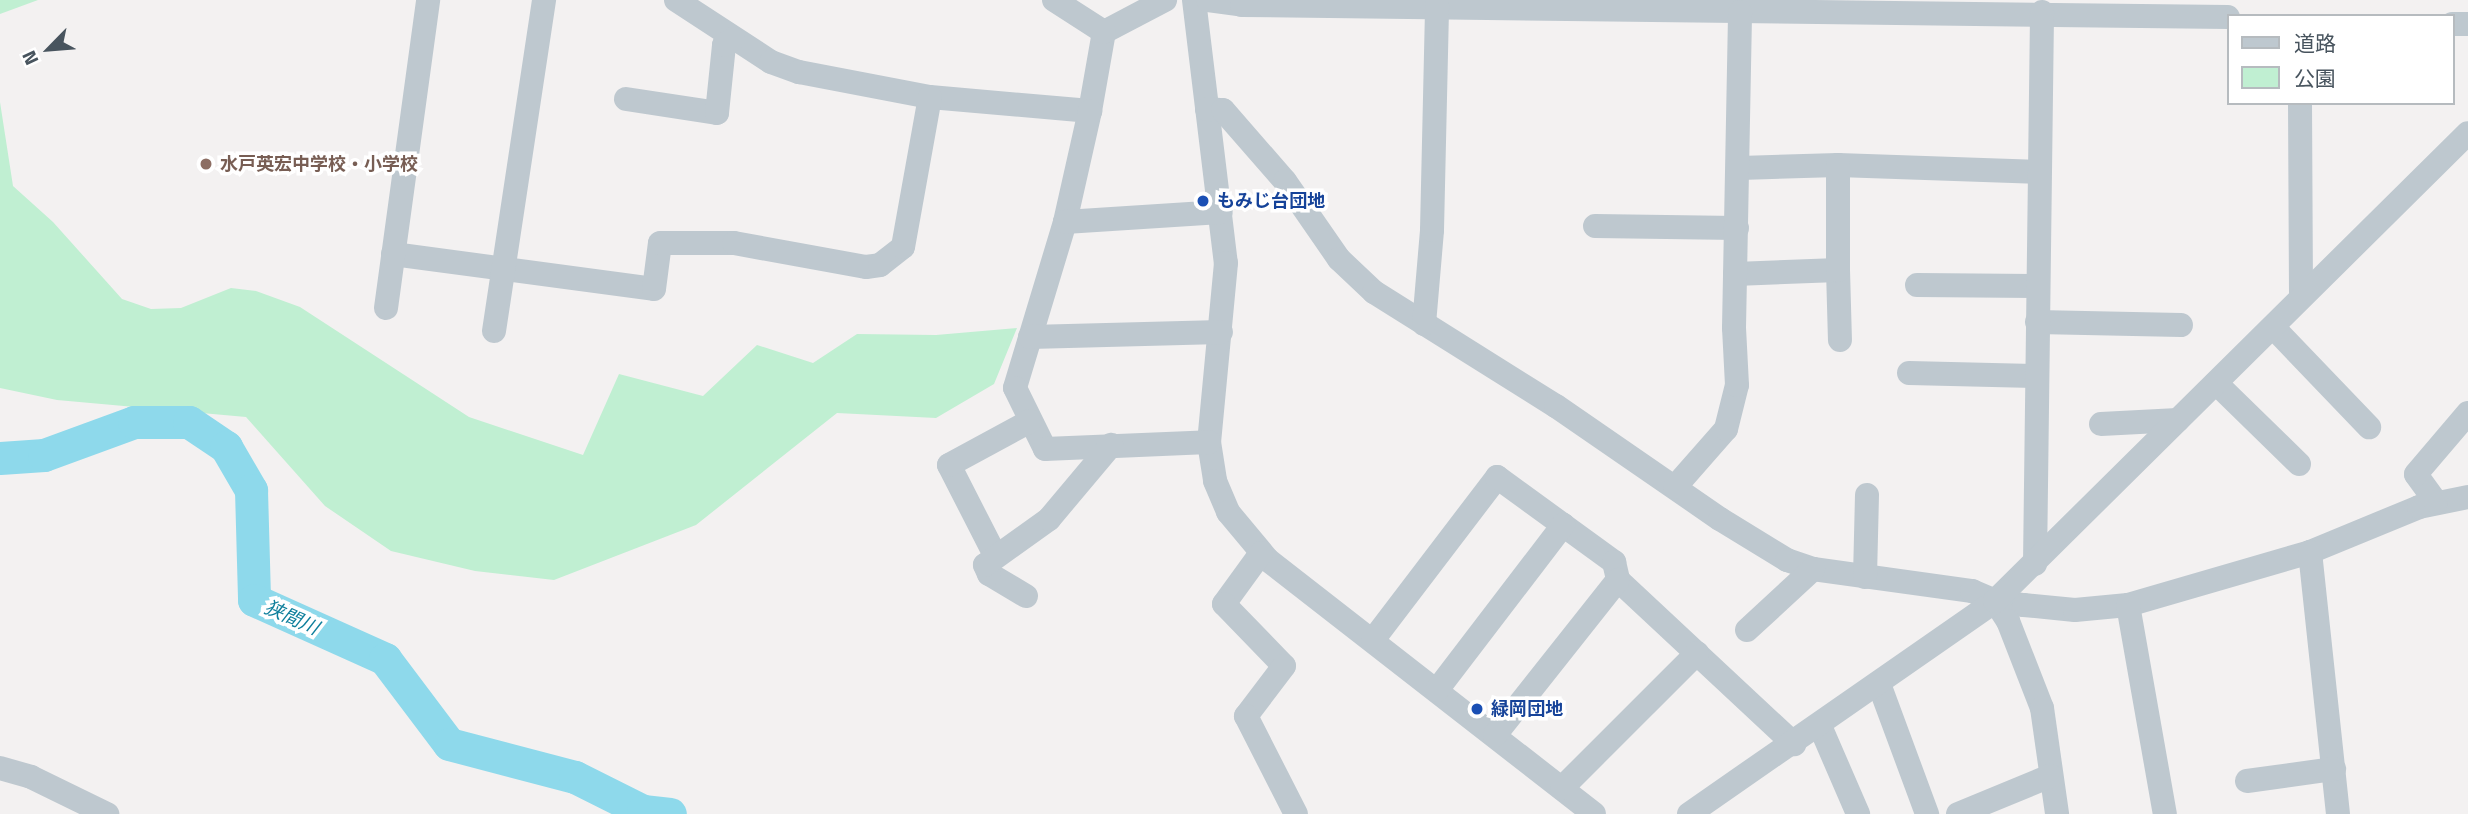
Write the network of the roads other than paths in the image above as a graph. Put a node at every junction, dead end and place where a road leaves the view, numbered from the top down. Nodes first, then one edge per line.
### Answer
1 (428, 0) edge
2 (544, 0) edge
3 (676, 0) edge
4 (1054, 0) edge
5 (1165, 0) edge
6 (1194, 0) edge
7 (1208, 0) edge
8 (1437, 5) junction
9 (1740, 12) junction
10 (2042, 12) junction
11 (2226, 18) edge
12 (1104, 32) junction
13 (733, 39) junction
14 (930, 97) junction
15 (626, 99) dead end
16 (2300, 105) edge
17 (1207, 109) junction
18 (1090, 111) junction
19 (2468, 133) edge
20 (1838, 165) junction
21 (1740, 167) junction
22 (2038, 172) junction
23 (1221, 212) junction
24 (1065, 222) junction
25 (1595, 226) dead end
26 (1737, 228) junction
27 (393, 254) junction
28 (505, 269) junction
29 (1838, 270) junction
30 (1735, 274) junction
31 (1917, 285) dead end
32 (2037, 286) junction
33 (2301, 297) junction
34 (386, 307) dead end
35 (2037, 322) junction
36 (1424, 324) junction
37 (2182, 325) dead end
38 (2273, 327) junction
39 (494, 331) dead end
40 (1221, 332) junction
41 (1030, 337) junction
42 (1840, 340) dead end
43 (1909, 373) dead end
44 (2036, 376) junction
45 (2216, 383) junction
46 (2468, 413) edge
47 (2178, 420) junction
48 (1030, 421) junction
49 (2101, 424) dead end
50 (2369, 427) dead end
51 (1209, 442) junction
52 (1111, 445) junction
53 (2299, 464) dead end
54 (1675, 486) junction
55 (1867, 495) dead end
56 (2468, 497) edge
57 (2436, 502) junction
58 (1563, 525) junction
59 (2310, 552) junction
60 (1261, 553) junction
61 (995, 555) junction
62 (2035, 564) junction
63 (1813, 569) junction
64 (1865, 578) junction
65 (1618, 580) junction
66 (1026, 596) dead end
67 (1995, 601) junction
68 (2129, 605) junction
69 (1747, 630) dead end
70 (1373, 640) junction
71 (1697, 653) junction
72 (1879, 684) junction
73 (1437, 690) junction
74 (1820, 726) junction
75 (1495, 735) junction
76 (1794, 744) junction
77 (0, 768) edge
78 (2334, 769) junction
79 (2050, 776) junction
80 (2247, 781) dead end
81 (1562, 788) junction
82 (107, 814) edge
83 (1296, 814) edge
84 (1594, 814) edge
85 (1689, 814) edge
86 (1858, 814) edge
87 (1927, 814) edge
88 (1958, 814) edge
89 (2057, 814) edge
90 (2165, 814) edge
91 (2338, 814) edge

1 - 27 street
2 - 28 street
3 - 13 street
4 - 12 street
5 - 12 street
6 - 17 street
7 - 8 street
8 - 9 street
8 - 36 street
9 - 10 street
9 - 21 street
10 - 11 street
10 - 22 street
12 - 18 street
13 - 14 street
13 - 15 street
14 - 18 street
14 - 28 street
16 - 33 street
17 - 23 street
17 - 36 street
18 - 24 street
19 - 33 street
20 - 21 street
20 - 22 street
20 - 29 street
21 - 26 street
22 - 32 street
23 - 24 street
23 - 40 street
24 - 41 street
25 - 26 street
26 - 30 street
27 - 28 street
27 - 34 street
28 - 39 street
29 - 30 street
29 - 42 street
30 - 54 street
31 - 32 street
32 - 35 street
33 - 38 street
35 - 37 street
35 - 44 street
36 - 54 street
38 - 45 street
38 - 50 street
40 - 41 street
40 - 51 street
41 - 48 street
43 - 44 street
44 - 62 street
45 - 47 street
45 - 53 street
46 - 57 street
47 - 49 street
47 - 62 street
48 - 52 street
48 - 61 street
51 - 52 street
51 - 60 street
52 - 61 street
54 - 63 street
55 - 64 street
56 - 57 street
57 - 59 street
58 - 65 street
58 - 70 street
58 - 73 street
59 - 68 street
59 - 78 street
60 - 70 street
60 - 83 street
61 - 66 street
62 - 67 street
63 - 64 street
63 - 69 street
64 - 67 street
65 - 71 street
65 - 75 street
67 - 68 street
67 - 72 street
67 - 79 street
68 - 90 street
70 - 73 street
71 - 76 street
71 - 81 street
72 - 74 street
72 - 87 street
73 - 75 street
74 - 76 street
74 - 86 street
75 - 81 street
76 - 85 street
77 - 82 street
78 - 80 street
78 - 91 street
79 - 88 street
79 - 89 street
81 - 84 street

